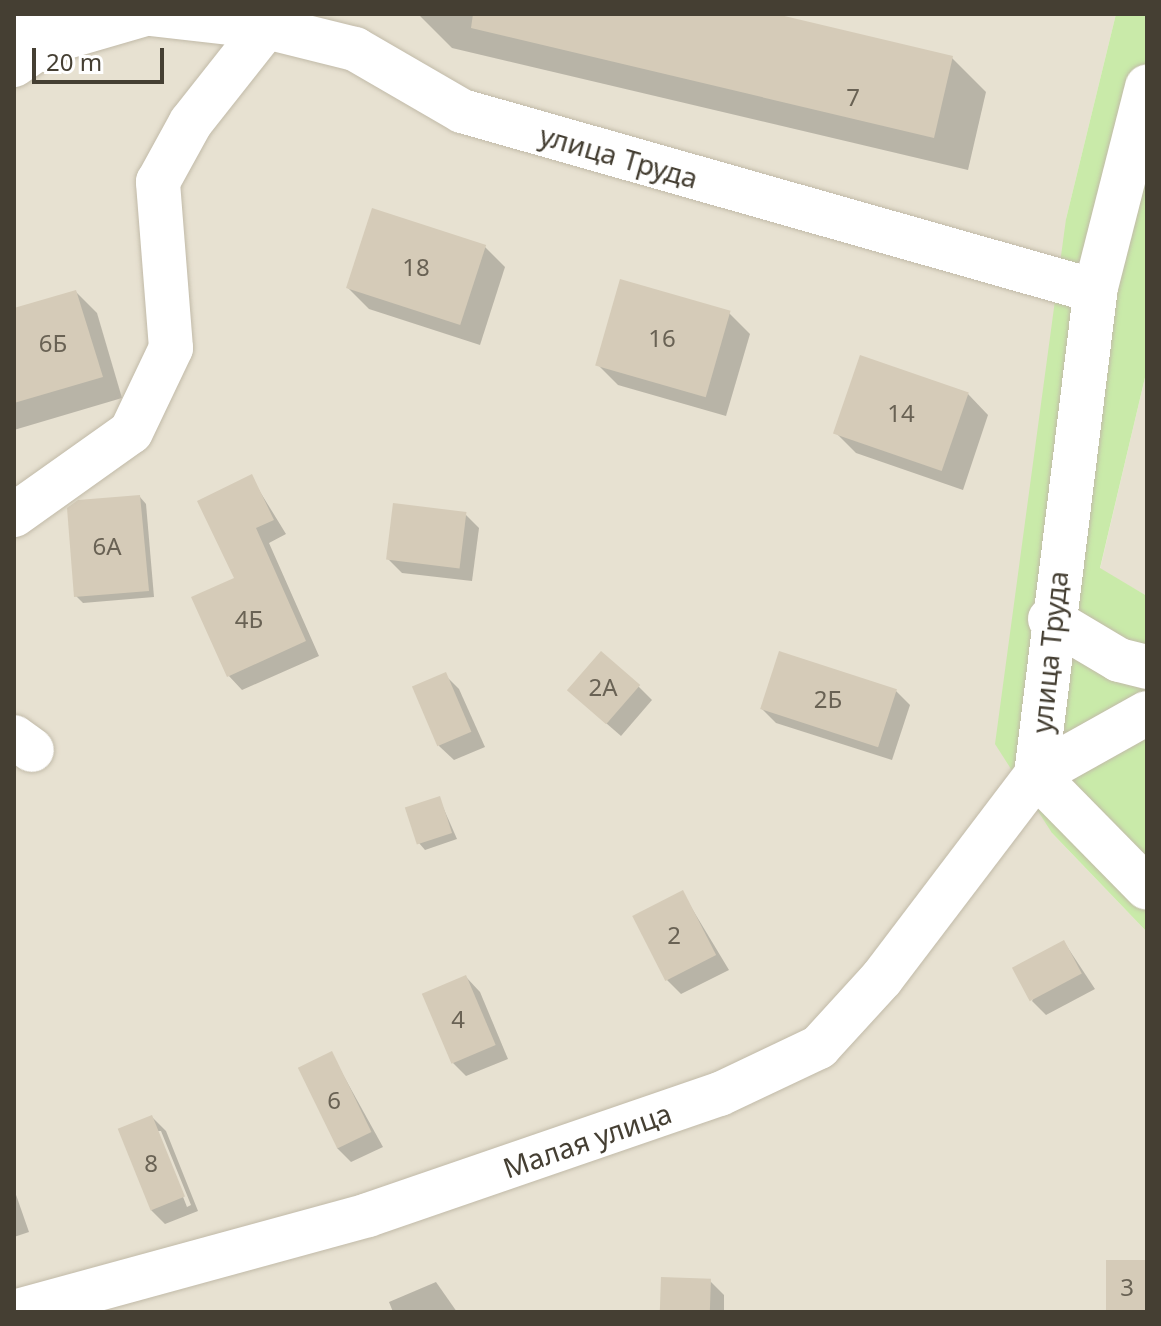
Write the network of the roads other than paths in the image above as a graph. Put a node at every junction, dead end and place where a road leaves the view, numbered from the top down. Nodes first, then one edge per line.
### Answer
1 (46, 14) edge
2 (147, 14) edge
3 (14, 16) edge
4 (266, 27) junction
5 (14, 65) edge
6 (1147, 87) edge
7 (1095, 291) junction
8 (14, 515) edge
9 (1050, 619) junction
10 (1147, 667) edge
11 (1147, 713) edge
12 (1036, 775) junction
13 (1147, 888) edge
14 (14, 1312) edge

1 - 3 street
2 - 4 street, улица Труда
2 - 5 street
4 - 7 street, улица Труда
4 - 8 street
6 - 7 street, улица Труда
7 - 9 street, улица Труда
9 - 10 street
9 - 12 street, улица Труда
11 - 12 street
12 - 13 street
12 - 14 street, Малая улица

